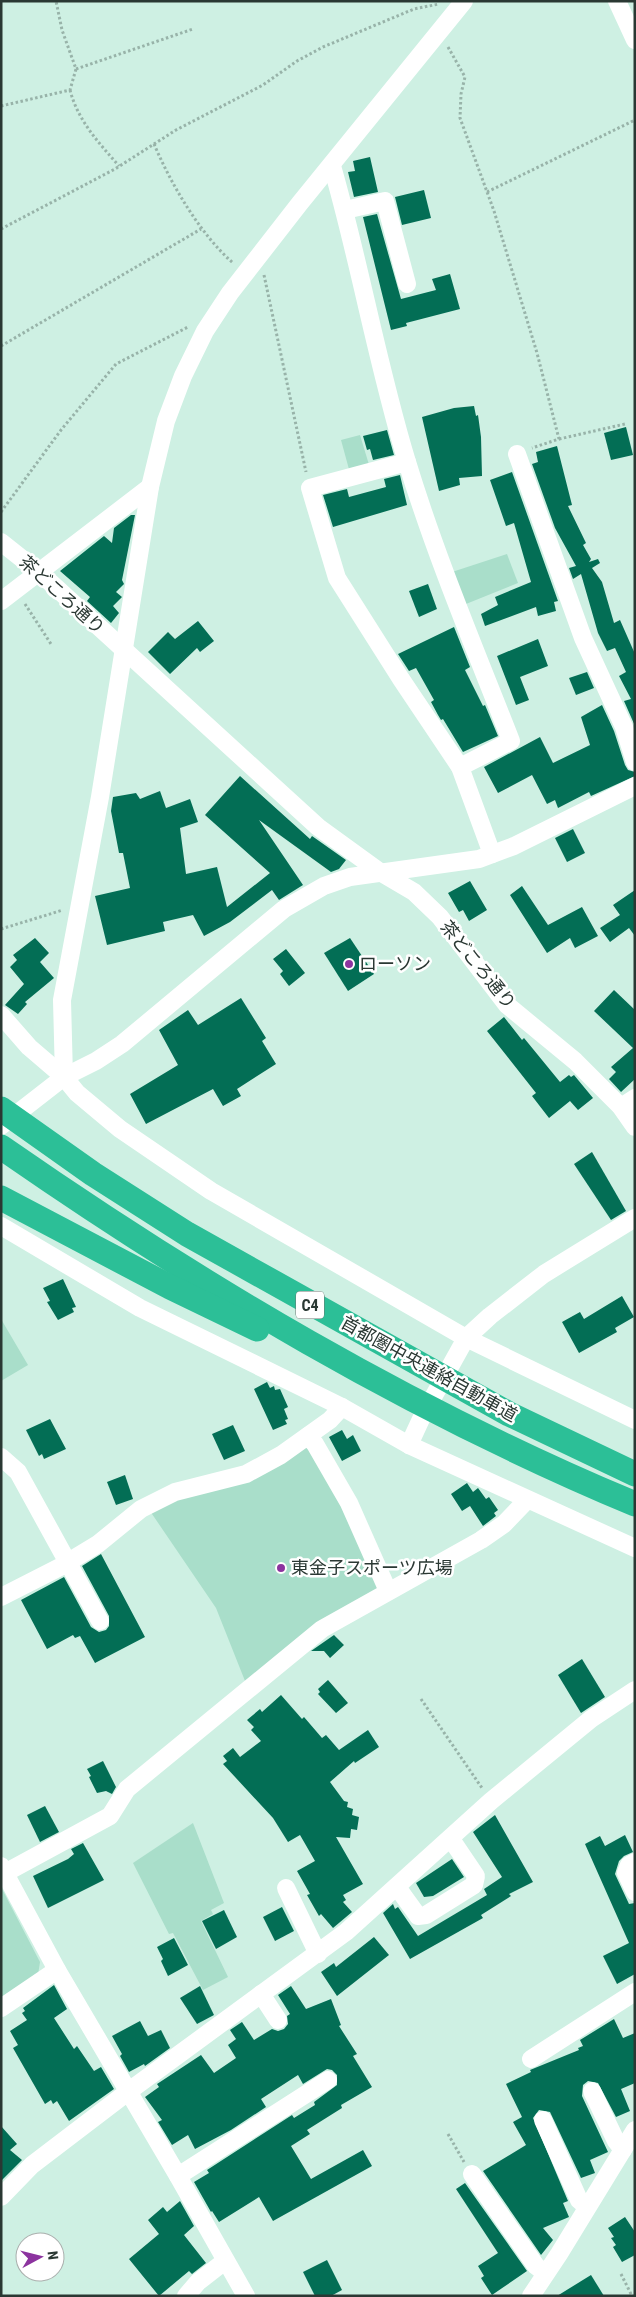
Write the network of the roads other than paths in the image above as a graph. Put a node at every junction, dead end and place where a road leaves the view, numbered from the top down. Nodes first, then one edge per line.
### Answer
1 (616, 1) edge
2 (462, 3) edge
3 (632, 29) edge
4 (332, 166) junction
5 (345, 210) junction
6 (407, 284) dead end
7 (518, 454) road end
8 (407, 462) junction
9 (150, 487) junction
10 (1, 542) edge
11 (40, 573) junction
12 (1, 601) edge
13 (123, 649) junction
14 (635, 762) edge
15 (460, 768) junction
16 (635, 786) edge
17 (492, 854) junction
18 (380, 872) junction
19 (1, 1015) edge
20 (58, 1082) junction
21 (1, 1088) edge
22 (628, 1103) edge
23 (1, 1109) edge
24 (1, 1126) edge
25 (635, 1127) edge
26 (1, 1147) edge
27 (93, 1174) junction
28 (1, 1198) edge
29 (635, 1218) edge
30 (1, 1226) edge
31 (463, 1342) junction
32 (342, 1407) junction
33 (635, 1420) edge
34 (308, 1436) junction
35 (496, 1443) junction
36 (409, 1445) junction
37 (1, 1457) edge
38 (635, 1474) edge
39 (527, 1500) junction
40 (635, 1504) edge
41 (635, 1548) edge
42 (66, 1563) junction
43 (388, 1591) junction
44 (1, 1597) edge
45 (100, 1621) dead end
46 (635, 1690) edge
47 (451, 1839) junction
48 (635, 1862) edge
49 (3, 1869) edge
50 (397, 1887) junction
51 (286, 1888) dead end
52 (635, 1892) edge
53 (318, 1954) junction
54 (57, 1970) junction
55 (635, 1992) edge
56 (261, 1994) junction
57 (1, 2008) edge
58 (278, 2020) dead end
59 (531, 2059) dead end
60 (328, 2080) dead end
61 (129, 2091) junction
62 (592, 2091) dead end
63 (543, 2120) dead end
64 (635, 2130) edge
65 (623, 2150) junction
66 (472, 2174) road end
67 (178, 2176) junction
68 (1, 2197) edge
69 (587, 2208) junction
70 (225, 2260) junction
71 (545, 2273) junction
72 (186, 2296) edge
73 (246, 2296) edge
74 (531, 2296) edge

1 - 3 street
2 - 4 street
4 - 5 street
4 - 9 street
5 - 6 street
5 - 8 street
7 - 14 street
8 - 15 street
8 - 15 street
9 - 11 street
9 - 13 street
10 - 11 street, 茶どころ通り
11 - 12 street
11 - 13 street, 茶どころ通り
13 - 18 street, 茶どころ通り
13 - 20 street
15 - 17 street
16 - 17 street
17 - 18 street
18 - 20 street
18 - 22 street, 茶どころ通り
19 - 20 street
20 - 24 street
20 - 31 street
21 - 27 highway
22 - 25 street, 茶どころ通り
23 - 27 highway, 首都圏中央連絡自動車道 / C4
26 - 35 highway, 首都圏中央連絡自動車道 / C4
27 - 38 highway, 首都圏中央連絡自動車道 / C4
28 - 35 highway
29 - 31 street
30 - 32 street
31 - 33 street
31 - 36 street
32 - 34 street
32 - 36 street
34 - 42 street
34 - 43 street
35 - 40 highway, 首都圏中央連絡自動車道 / C4
36 - 39 street
37 - 42 street
39 - 41 street
39 - 43 street
42 - 44 street
42 - 45 street
43 - 49 street
46 - 47 street
47 - 50 street
47 - 50 street
48 - 52 street
49 - 54 street
50 - 53 street
51 - 53 street
53 - 56 street
54 - 57 street
54 - 61 street
55 - 59 street
56 - 58 street
56 - 61 street
60 - 67 street
61 - 67 street
61 - 68 street
62 - 65 street
63 - 69 street
64 - 65 street
65 - 69 street
66 - 71 street
67 - 70 street
69 - 71 street
70 - 72 street
70 - 73 street
71 - 74 street

